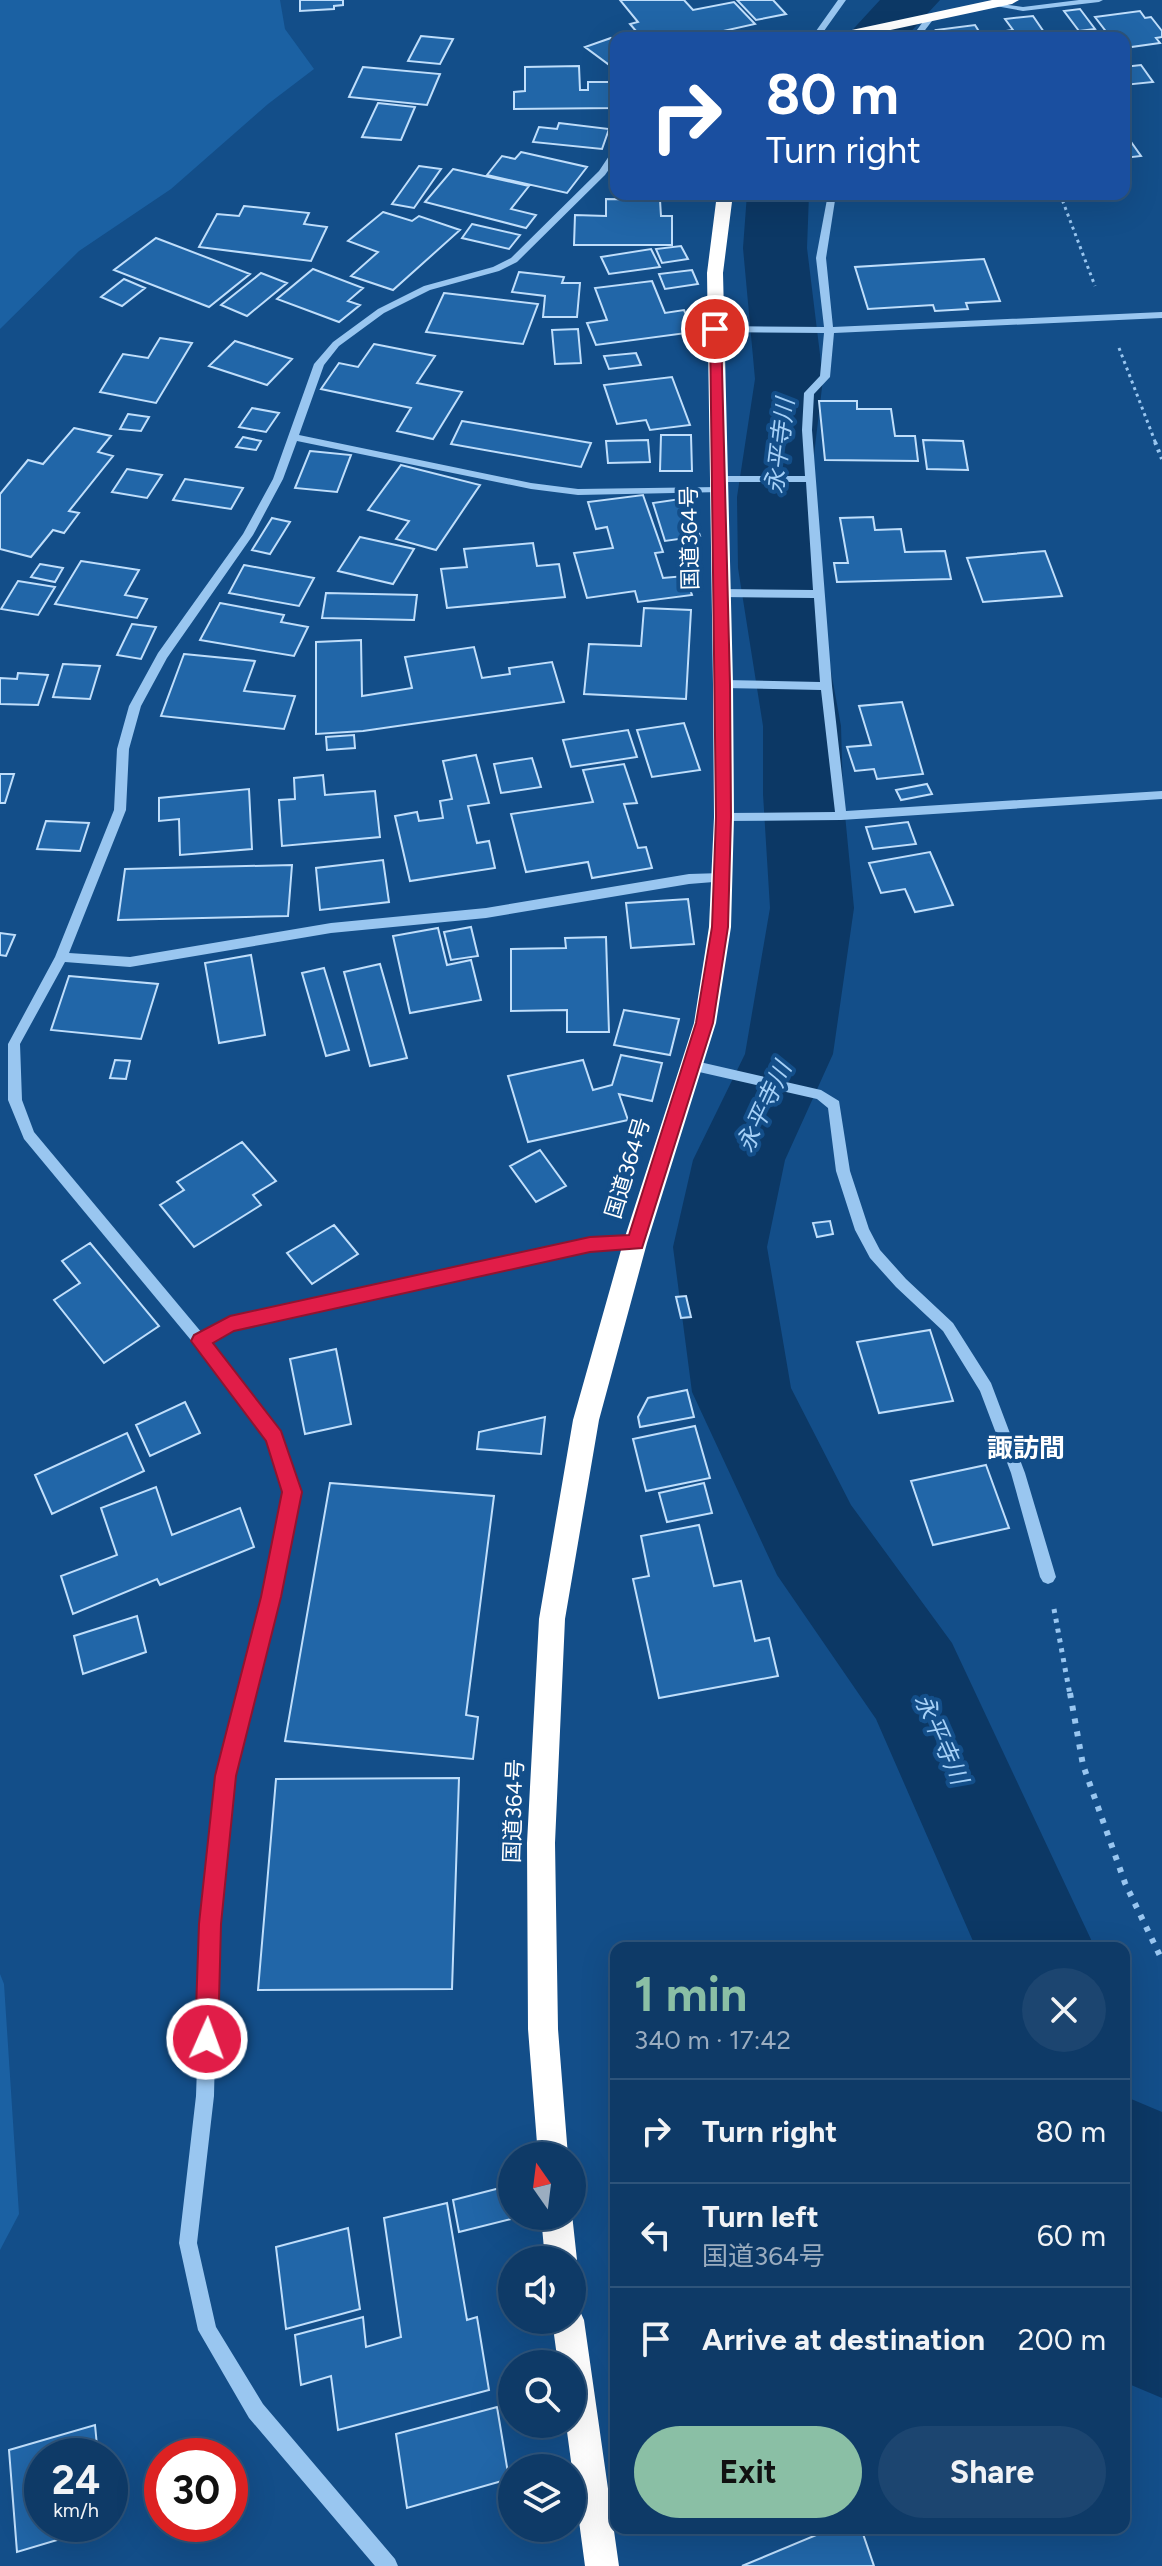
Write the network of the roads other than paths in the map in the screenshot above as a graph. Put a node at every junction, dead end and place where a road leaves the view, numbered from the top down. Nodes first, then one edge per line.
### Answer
1 (842, 0) edge
2 (1012, 0) edge
3 (1099, 0) edge
4 (994, 5) junction
5 (925, 18) junction
6 (819, 32) edge
7 (861, 32) edge
8 (918, 32) edge
9 (610, 161) edge
10 (724, 200) edge
11 (831, 200) edge
12 (1162, 315) edge
13 (725, 329) junction
14 (829, 330) junction
15 (296, 438) junction
16 (807, 479) junction
17 (725, 483) junction
18 (731, 593) junction
19 (815, 594) junction
20 (733, 684) junction
21 (820, 686) junction
22 (1162, 795) edge
23 (841, 816) junction
24 (735, 817) junction
25 (722, 878) junction
26 (61, 957) junction
27 (7, 1045) edge
28 (691, 1065) junction
29 (635, 1243) junction
30 (200, 1341) junction
31 (1048, 1577) road end
32 (552, 2142) edge
33 (570, 2334) edge
34 (388, 2566) edge
35 (602, 2566) edge

1 - 6 street
2 - 4 highway
3 - 4 street
4 - 5 highway
5 - 7 highway
5 - 8 street
9 - 15 street
10 - 13 highway, 国道364号
11 - 14 street
12 - 14 street
13 - 14 street
13 - 17 highway, 国道364号
14 - 16 street
15 - 17 street
15 - 26 street
16 - 17 street
16 - 19 street
17 - 18 highway, 国道364号
18 - 19 street
18 - 20 highway, 国道364号
19 - 21 street
20 - 21 street
20 - 24 highway, 国道364号
21 - 23 street
22 - 23 street
23 - 24 street
24 - 25 highway, 国道364号
25 - 26 street
25 - 28 highway, 国道364号
26 - 27 street
27 - 30 street
28 - 29 highway, 国道364号
28 - 31 street
29 - 30 street
29 - 32 highway, 国道364号
30 - 34 street
33 - 35 highway

